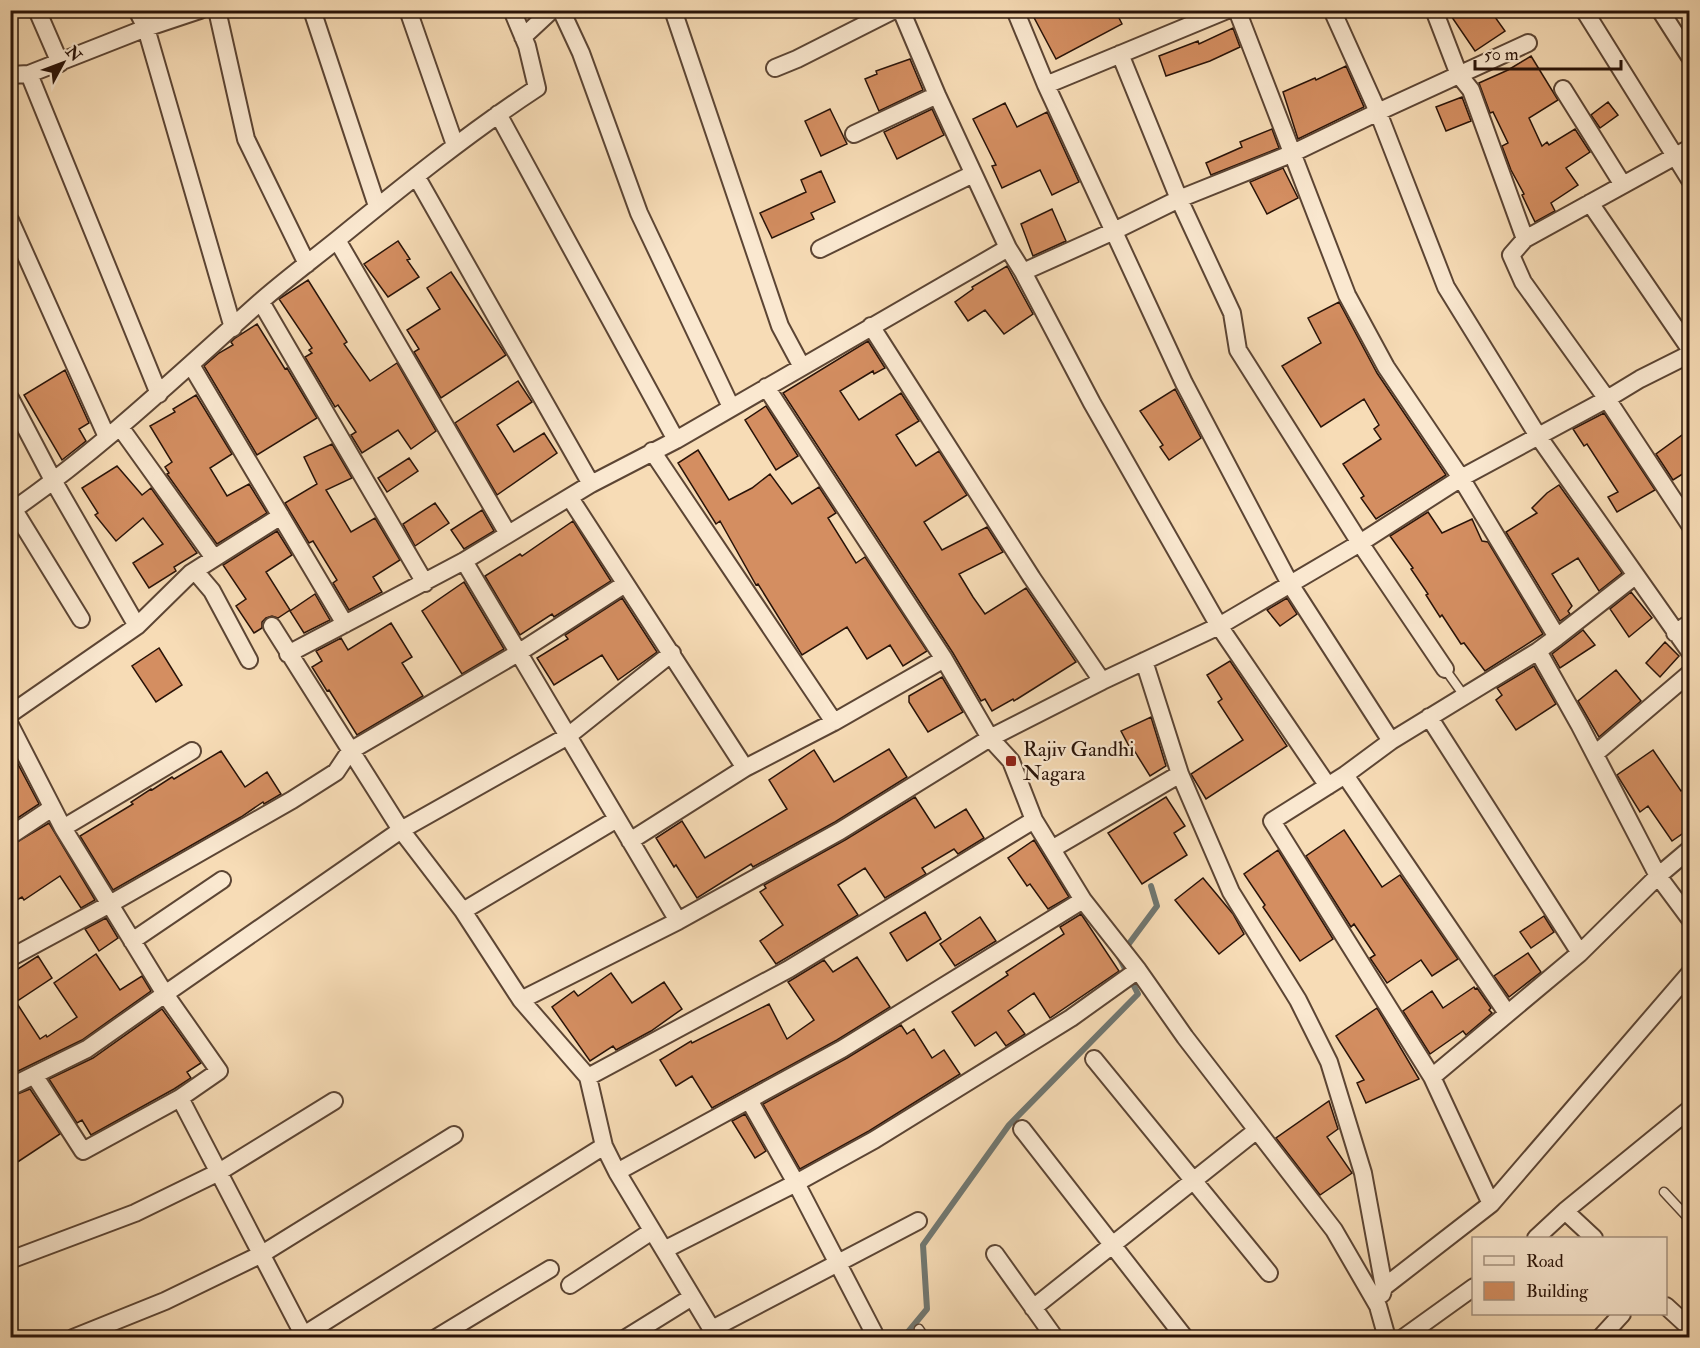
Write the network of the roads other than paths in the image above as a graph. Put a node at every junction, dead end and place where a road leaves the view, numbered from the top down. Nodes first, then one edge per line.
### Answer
1 (37, 10) edge
2 (137, 10) edge
3 (200, 10) edge
4 (217, 10) edge
5 (312, 10) edge
6 (408, 10) edge
7 (512, 10) edge
8 (552, 10) edge
9 (561, 10) edge
10 (673, 10) edge
11 (894, 10) edge
12 (901, 10) edge
13 (1015, 10) edge
14 (1227, 10) edge
15 (1237, 10) edge
16 (1332, 10) edge
17 (1434, 10) edge
18 (1584, 10) edge
19 (1660, 10) edge
20 (146, 28) junction
21 (523, 37) junction
22 (1528, 43) dead end
23 (1120, 54) junction
24 (1689, 57) edge
25 (60, 63) junction
26 (775, 68) dead end
27 (29, 74) junction
28 (10, 75) edge
29 (1459, 75) junction
30 (1046, 85) junction
31 (1563, 89) dead end
32 (937, 95) junction
33 (1378, 112) junction
34 (498, 114) junction
35 (854, 134) dead end
36 (455, 146) junction
37 (1689, 148) edge
38 (1291, 154) junction
39 (1674, 156) junction
40 (973, 174) junction
41 (416, 176) junction
42 (1689, 180) edge
43 (1623, 185) junction
44 (1179, 199) junction
45 (1590, 203) junction
46 (377, 206) junction
47 (10, 220) edge
48 (1114, 231) junction
49 (1525, 239) junction
50 (337, 240) junction
51 (1008, 248) junction
52 (820, 249) dead end
53 (307, 264) junction
54 (1023, 272) junction
55 (261, 302) junction
56 (871, 326) junction
57 (233, 328) junction
58 (1689, 349) edge
59 (1689, 354) edge
60 (191, 365) junction
61 (802, 367) junction
62 (766, 387) junction
63 (159, 394) junction
64 (10, 398) edge
65 (1607, 399) junction
66 (731, 407) junction
67 (113, 432) junction
68 (1538, 436) junction
69 (676, 440) junction
70 (652, 451) junction
71 (1461, 478) junction
72 (54, 482) junction
73 (591, 484) junction
74 (570, 498) junction
75 (12, 511) edge
76 (281, 516) junction
77 (1689, 525) edge
78 (508, 534) junction
79 (1360, 543) junction
80 (214, 558) junction
81 (464, 561) junction
82 (195, 571) junction
83 (1635, 576) junction
84 (425, 583) junction
85 (625, 584) junction
86 (1290, 584) junction
87 (81, 619) dead end
88 (1689, 623) edge
89 (345, 624) junction
90 (137, 626) junction
91 (272, 626) dead end
92 (1220, 626) junction
93 (1675, 633) junction
94 (1557, 637) junction
95 (1538, 651) junction
96 (1689, 652) edge
97 (518, 653) junction
98 (672, 653) junction
99 (288, 654) junction
100 (944, 659) junction
101 (249, 660) dead end
102 (1144, 661) junction
103 (1445, 669) joint
104 (1689, 673) edge
105 (1102, 681) junction
106 (1466, 697) junction
107 (10, 714) edge
108 (1429, 717) junction
109 (834, 722) junction
110 (10, 725) edge
111 (568, 736) junction
112 (990, 738) junction
113 (1391, 741) junction
114 (192, 751) dead end
115 (350, 751) junction
116 (1594, 754) junction
117 (745, 768) junction
118 (1180, 774) junction
119 (1345, 776) junction
120 (1328, 786) junction
121 (52, 808) junction
122 (617, 819) junction
123 (1034, 820) junction
124 (63, 828) junction
125 (401, 830) junction
126 (10, 836) edge
127 (630, 841) junction
128 (1052, 849) junction
129 (1689, 849) edge
130 (1658, 876) junction
131 (222, 880) dead end
132 (1083, 900) junction
133 (110, 904) junction
134 (463, 911) junction
135 (1689, 919) edge
136 (678, 921) junction
137 (132, 941) junction
138 (1580, 953) junction
139 (10, 958) edge
140 (1135, 967) junction
141 (1689, 973) edge
142 (165, 994) junction
143 (521, 1000) junction
144 (1507, 1013) junction
145 (1094, 1059) dead end
146 (34, 1075) junction
147 (588, 1077) junction
148 (1432, 1077) junction
149 (10, 1087) edge
150 (180, 1098) junction
151 (749, 1100) junction
152 (334, 1101) dead end
153 (1689, 1109) edge
154 (1022, 1129) dead end
155 (1257, 1130) junction
156 (454, 1135) dead end
157 (604, 1146) junction
158 (219, 1172) junction
159 (617, 1172) junction
160 (1194, 1180) junction
161 (796, 1183) junction
162 (1664, 1192) dead end
163 (1491, 1204) junction
164 (1565, 1211) junction
165 (1689, 1220) edge
166 (918, 1221) dead end
167 (652, 1231) junction
168 (1538, 1237) edge
169 (1592, 1237) edge
170 (1112, 1245) junction
171 (664, 1250) junction
172 (262, 1254) junction
173 (995, 1254) dead end
174 (10, 1260) edge
175 (838, 1263) junction
176 (550, 1269) dead end
177 (1269, 1273) dead end
178 (570, 1286) dead end
179 (1384, 1287) junction
180 (1472, 1288) edge
181 (692, 1297) junction
182 (1378, 1306) junction
183 (1033, 1308) junction
184 (1667, 1308) edge
185 (1621, 1315) edge
186 (1689, 1328) edge
187 (919, 1329) dead end
188 (714, 1333) edge
189 (874, 1333) dead end
190 (302, 1337) edge
191 (73, 1338) edge
192 (436, 1338) edge
193 (626, 1338) edge
194 (925, 1338) edge
195 (1055, 1338) edge
196 (1185, 1338) edge
197 (1388, 1338) edge
198 (1403, 1338) edge
199 (1600, 1338) edge

1 - 25 street
2 - 20 street
3 - 20 street
4 - 53 street
5 - 46 street
6 - 36 street
7 - 21 street
8 - 21 street
9 - 66 street
10 - 61 street
11 - 26 street
12 - 32 street
13 - 30 street
14 - 23 street
15 - 38 street
16 - 33 street
17 - 29 street
18 - 39 street
19 - 24 street
20 - 25 street
20 - 57 street
21 - 34 street
22 - 29 street
23 - 30 street
23 - 44 street
25 - 27 street
27 - 28 street
27 - 63 street
29 - 33 street
29 - 49 street
30 - 48 street
31 - 43 street
32 - 35 street
32 - 40 street
33 - 38 street
33 - 68 street
34 - 36 street
34 - 69 street
36 - 41 street
37 - 39 street
38 - 44 street
38 - 71 street
39 - 42 street
39 - 43 street
40 - 51 street
40 - 52 street
41 - 46 street
41 - 73 street
43 - 45 street
44 - 48 street
44 - 79 street
45 - 49 street
45 - 58 street
46 - 50 street
47 - 67 street
48 - 54 street
48 - 86 street
49 - 65 street
50 - 53 street
50 - 78 street
51 - 54 street
51 - 56 street
53 - 55 street
54 - 92 street
55 - 57 street
55 - 84 street
56 - 61 street
56 - 105 street
57 - 60 street
59 - 65 street
60 - 63 street
60 - 76 street
61 - 62 street
62 - 66 street
62 - 100 street
63 - 67 street
64 - 72 street
65 - 68 street
65 - 77 street
66 - 69 street
67 - 72 street
67 - 80 street
68 - 71 street
68 - 83 street
69 - 70 street
70 - 73 street
70 - 109 street
71 - 79 street
71 - 94 street
72 - 75 street
72 - 90 street
73 - 74 street
74 - 78 street
74 - 85 street
75 - 87 street
76 - 80 street
76 - 89 street
78 - 81 street
79 - 86 street
79 - 103 street
80 - 82 street
81 - 84 street
81 - 97 street
82 - 90 street
82 - 101 street
83 - 93 street
83 - 94 street
84 - 89 street
85 - 97 street
85 - 98 street
86 - 92 street
86 - 113 street
88 - 93 street
89 - 99 street
90 - 107 street
91 - 99 street
92 - 102 street
92 - 120 street
93 - 96 street
94 - 95 street
95 - 106 street
95 - 116 street
97 - 111 street
97 - 115 street
98 - 111 street
98 - 117 street
99 - 115 street
100 - 109 street
100 - 112 street
102 - 105 street
102 - 118 street
103 - 106 lane
104 - 116 street
105 - 112 street
106 - 108 street
108 - 113 street
108 - 138 street
109 - 117 street
110 - 121 street
111 - 122 street
111 - 125 street
112 - 123 street
112 - 136 street
113 - 119 street
114 - 124 street
115 - 125 street
115 - 133 street
116 - 130 street
117 - 127 street
118 - 128 street
118 - 179 street
119 - 120 street
119 - 144 street
120 - 148 street
121 - 124 street
121 - 126 street
122 - 127 street
122 - 134 street
123 - 128 street
123 - 147 street
124 - 133 street
125 - 134 street
125 - 142 street
127 - 136 street
128 - 132 street
129 - 130 street
130 - 135 street
130 - 138 street
131 - 137 street
132 - 140 street
132 - 151 street
133 - 137 street
133 - 139 street
134 - 143 street
136 - 143 street
137 - 142 street
138 - 144 street
140 - 155 street
140 - 161 street
141 - 163 street
142 - 146 street
142 - 150 street
143 - 147 street
144 - 148 street
145 - 160 street
146 - 149 street
146 - 150 street
147 - 157 street
148 - 163 street
150 - 158 street
151 - 159 street
151 - 161 street
152 - 158 street
153 - 164 street
154 - 170 street
155 - 160 street
155 - 182 street
156 - 172 street
157 - 159 street
157 - 190 street
158 - 172 street
158 - 174 street
159 - 167 street
160 - 170 street
160 - 177 street
161 - 171 street
161 - 175 street
162 - 165 lane
163 - 179 street
164 - 168 street
164 - 169 street
166 - 175 street
167 - 171 street
167 - 178 street
170 - 183 street
170 - 196 street
171 - 181 street
172 - 190 street
172 - 191 street
173 - 183 street
175 - 188 street
175 - 189 street
176 - 192 street
179 - 182 street
180 - 198 street
181 - 188 street
181 - 193 street
182 - 197 street
183 - 195 street
184 - 186 street
185 - 199 street
187 - 194 lane

